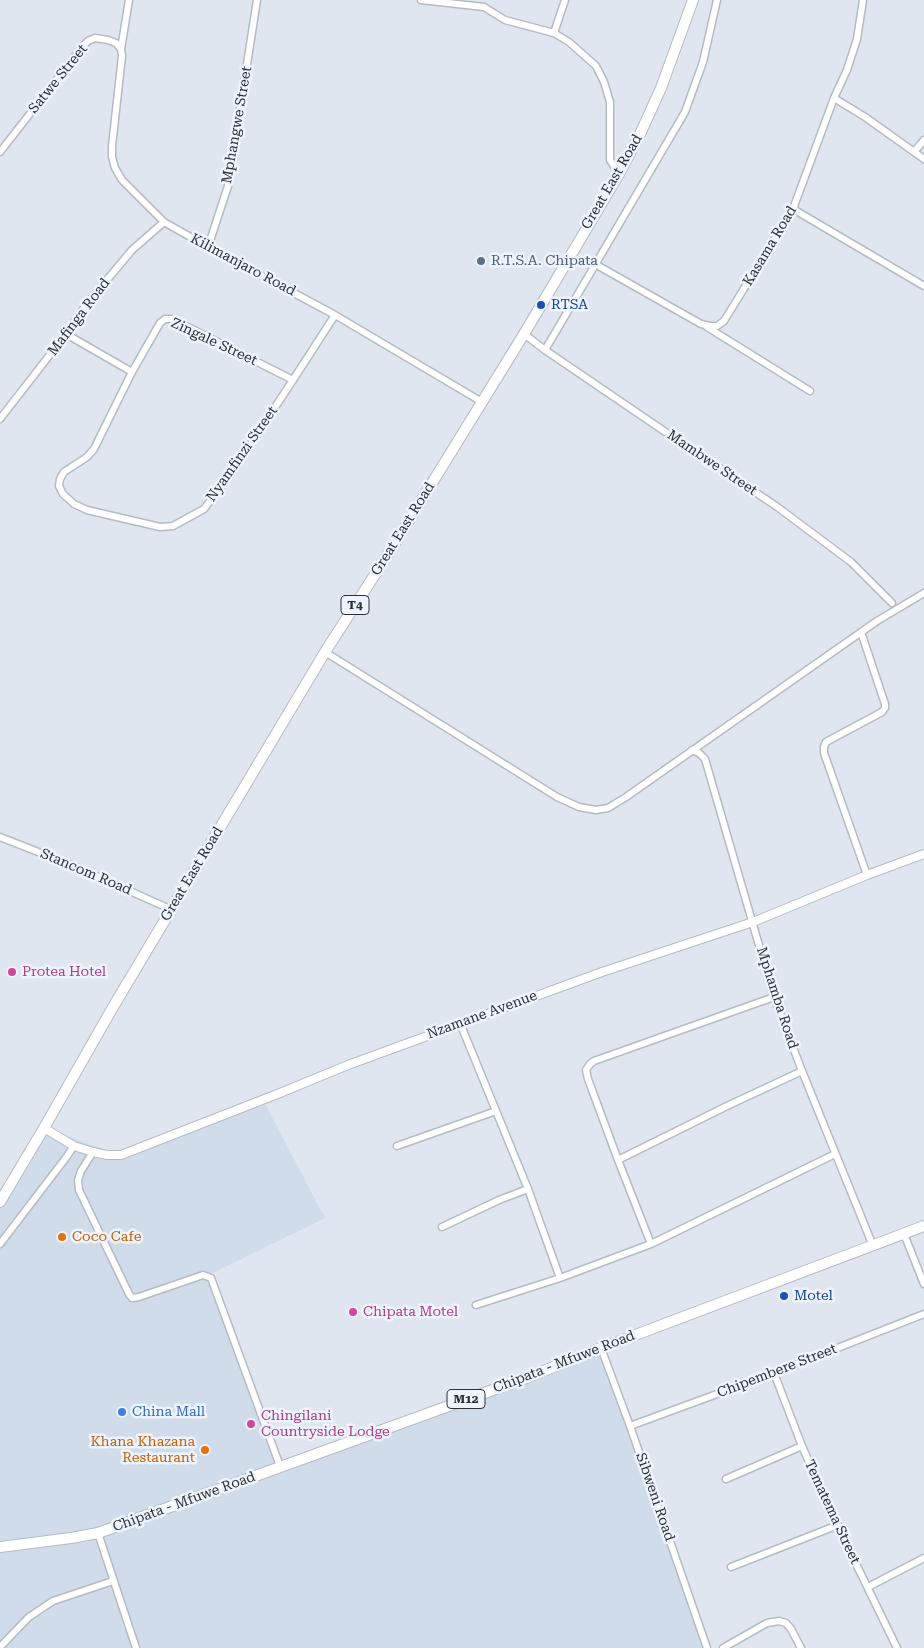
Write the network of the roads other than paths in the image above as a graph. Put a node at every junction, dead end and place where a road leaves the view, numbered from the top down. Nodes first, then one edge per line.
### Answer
1 (129, 0) edge
2 (257, 0) edge
3 (421, 0) edge
4 (565, 0) edge
5 (693, 0) edge
6 (717, 0) edge
7 (862, 0) edge
8 (485, 4) edge
9 (554, 33) junction
10 (122, 52) junction
11 (834, 98) junction
12 (924, 140) edge
13 (0, 152) edge
14 (914, 152) junction
15 (924, 158) edge
16 (619, 174) junction
17 (793, 209) junction
18 (164, 222) junction
19 (208, 247) junction
20 (594, 264) junction
21 (924, 286) edge
22 (335, 315) junction
23 (701, 324) junction
24 (66, 334) junction
25 (524, 334) junction
26 (545, 350) junction
27 (132, 372) junction
28 (293, 380) junction
29 (810, 391) dead end
30 (482, 402) junction
31 (0, 420) edge
32 (110, 514) joint
33 (924, 595) edge
34 (892, 603) dead end
35 (861, 632) junction
36 (325, 652) junction
37 (692, 750) junction
38 (0, 837) edge
39 (924, 854) edge
40 (867, 875) junction
41 (170, 909) junction
42 (753, 922) junction
43 (774, 997) junction
44 (460, 1023) junction
45 (802, 1071) junction
46 (496, 1111) junction
47 (44, 1128) junction
48 (74, 1146) junction
49 (397, 1146) dead end
50 (93, 1152) junction
51 (835, 1154) junction
52 (618, 1160) junction
53 (528, 1189) junction
54 (0, 1202) edge
55 (924, 1226) edge
56 (442, 1227) dead end
57 (904, 1234) junction
58 (0, 1244) edge
59 (651, 1244) junction
60 (873, 1246) junction
61 (560, 1278) junction
62 (924, 1284) edge
63 (476, 1305) dead end
64 (924, 1314) edge
65 (601, 1348) junction
66 (774, 1373) junction
67 (630, 1426) junction
68 (802, 1446) junction
69 (280, 1466) junction
70 (726, 1479) dead end
71 (838, 1525) junction
72 (98, 1533) junction
73 (0, 1547) edge
74 (924, 1558) edge
75 (731, 1567) dead end
76 (113, 1581) junction
77 (868, 1588) junction
78 (0, 1647) edge
79 (136, 1648) edge
80 (707, 1648) edge
81 (723, 1648) edge
82 (801, 1648) edge
83 (897, 1648) edge

1 - 10 street, Kilimanjaro Road
2 - 19 street, Mphangwe Street
3 - 8 street
4 - 9 street
5 - 16 main road, Great East Road / T4
6 - 20 street
7 - 11 street, Kasama Road
8 - 9 street
9 - 16 street
10 - 13 street, Satwe Street
10 - 18 street, Kilimanjaro Road
11 - 14 street
11 - 17 street, Kasama Road
12 - 14 street
14 - 15 street
16 - 25 main road, Great East Road / T4
17 - 21 street
17 - 23 street, Kasama Road
18 - 19 street, Kilimanjaro Road
18 - 24 street, Mafinga Road
19 - 22 street, Kilimanjaro Road
20 - 23 street
20 - 26 street
22 - 28 street, Nyamfinzi Street
22 - 30 street, Kilimanjaro Road
23 - 29 street
24 - 27 street
24 - 31 street, Mafinga Road
25 - 26 street, Mambwe Street
25 - 30 main road, Great East Road / T4
26 - 34 street, Mambwe Street
27 - 28 street, Zingale Street
27 - 32 street, Zingale Street
28 - 32 street, Nyamfinzi Street
30 - 36 main road, Great East Road / T4
33 - 35 street
35 - 37 street
35 - 40 street
36 - 37 street
36 - 41 main road, Great East Road / T4
37 - 42 street, Mphamba Road
38 - 41 street, Stancom Road
39 - 40 street, Nzamane Avenue
40 - 42 street, Nzamane Avenue
41 - 47 main road, Great East Road / T4
42 - 43 street, Mphamba Road
42 - 44 street, Nzamane Avenue
43 - 45 street, Mphamba Road
43 - 52 street
44 - 46 street
44 - 50 street, Nzamane Avenue
45 - 51 street, Mphamba Road
45 - 52 street
46 - 49 street
46 - 53 street
47 - 48 street, Nzamane Avenue
47 - 54 main road, Great East Road / T4
48 - 50 street, Nzamane Avenue
48 - 58 street
50 - 69 street
51 - 59 street
51 - 60 street, Mphamba Road
52 - 59 street
53 - 56 street
53 - 61 street
55 - 57 main road, Chipata - Mfuwe Road / M12
57 - 60 main road, Chipata - Mfuwe Road / M12
57 - 62 street
59 - 61 street
60 - 65 main road, Chipata - Mfuwe Road / M12
61 - 63 street
64 - 66 street, Chipembere Street
65 - 67 street, Sibweni Road
65 - 69 main road, Chipata - Mfuwe Road / M12
66 - 67 street, Chipembere Street
66 - 68 street, Tematema Street
67 - 80 street, Sibweni Road
68 - 70 street
68 - 71 street, Tematema Street
69 - 72 main road, Chipata - Mfuwe Road / M12
71 - 75 street
71 - 77 street, Tematema Street
72 - 73 main road, Chipata - Mfuwe Road / M12
72 - 76 street
74 - 77 street
76 - 78 street
76 - 79 street
77 - 83 street, Tematema Street
81 - 82 street

